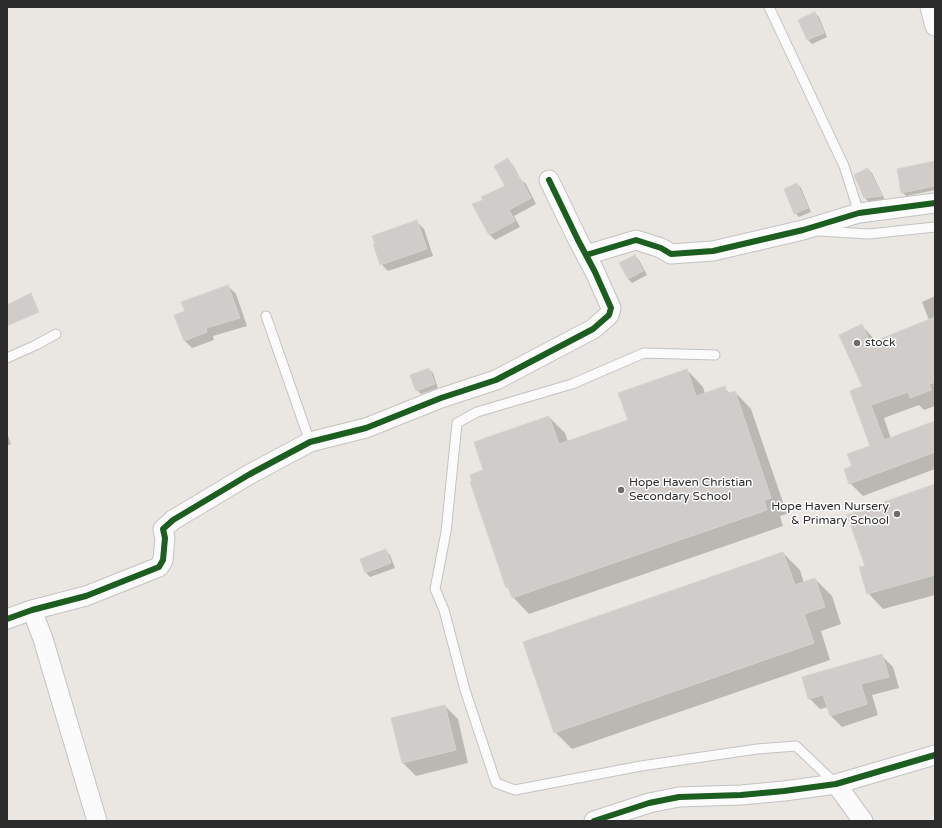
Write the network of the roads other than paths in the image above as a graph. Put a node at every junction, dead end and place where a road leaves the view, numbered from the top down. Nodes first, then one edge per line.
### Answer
1 (769, 7) edge
2 (930, 7) edge
3 (935, 26) edge
4 (549, 180) dead end
5 (935, 203) edge
6 (859, 213) junction
7 (935, 227) edge
8 (803, 230) junction
9 (586, 255) junction
10 (266, 316) dead end
11 (56, 334) dead end
12 (715, 355) dead end
13 (7, 358) edge
14 (310, 442) junction
15 (32, 610) junction
16 (7, 619) edge
17 (935, 755) edge
18 (836, 784) junction
19 (97, 821) edge
20 (594, 821) edge
21 (863, 821) edge

1 - 6 lane
2 - 3 street
4 - 9 street
5 - 6 street
6 - 8 street
7 - 8 lane
8 - 9 street
9 - 14 street
10 - 14 lane
11 - 13 lane
12 - 18 lane
14 - 15 street
15 - 16 street
15 - 19 street
17 - 18 street
18 - 20 street
18 - 21 street

